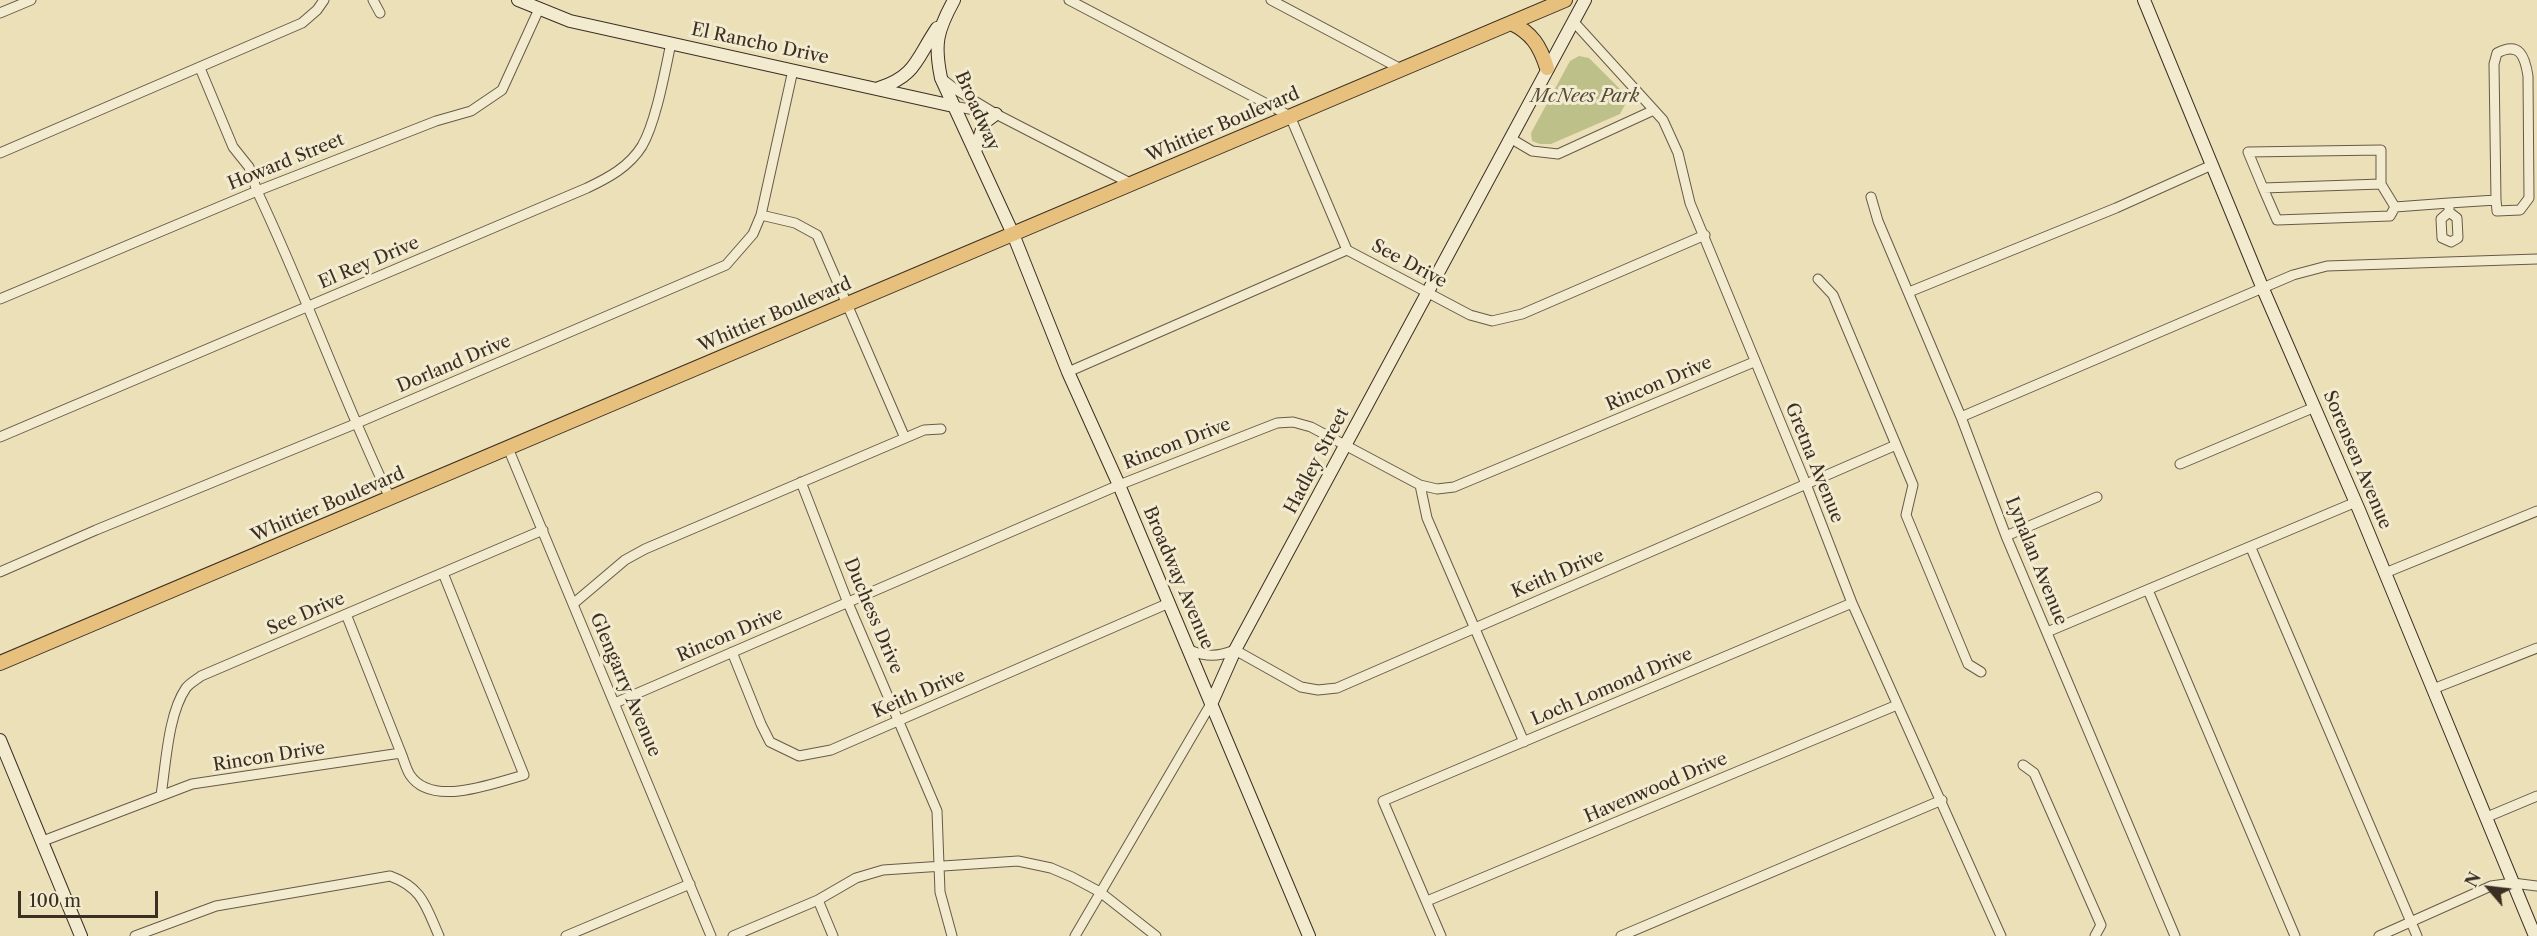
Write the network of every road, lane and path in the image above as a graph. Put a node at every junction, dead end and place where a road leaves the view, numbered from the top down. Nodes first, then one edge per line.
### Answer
1 (31, 0) edge
2 (324, 0) edge
3 (373, 0) edge
4 (518, 0) edge
5 (954, 0) edge
6 (1069, 0) edge
7 (1271, 0) edge
8 (1585, 0) edge
9 (2144, 0) edge
10 (1561, 1) edge
11 (538, 9) junction
12 (0, 13) edge
13 (380, 13) dead end
14 (946, 15) junction
15 (1573, 21) junction
16 (1511, 23) junction
17 (671, 43) junction
18 (200, 68) junction
19 (1547, 68) junction
20 (1401, 69) junction
21 (793, 70) junction
22 (942, 78) junction
23 (878, 89) junction
24 (953, 106) junction
25 (1654, 110) junction
26 (996, 114) junction
27 (1290, 116) junction
28 (1510, 138) junction
29 (975, 152) junction
30 (0, 153) edge
31 (2212, 165) junction
32 (1130, 183) junction
33 (2381, 184) junction
34 (2263, 188) junction
35 (257, 191) junction
36 (1871, 197) dead end
37 (2496, 200) junction
38 (2395, 207) junction
39 (2449, 208) junction
40 (761, 215) junction
41 (2458, 225) junction
42 (2442, 226) junction
43 (1013, 234) junction
44 (1704, 235) junction
45 (2451, 243) junction
46 (1347, 250) junction
47 (2537, 259) edge
48 (2452, 262) junction
49 (1818, 279) dead end
50 (2263, 289) junction
51 (1429, 292) junction
52 (1909, 292) junction
53 (0, 299) edge
54 (847, 304) junction
55 (309, 307) junction
56 (1754, 362) junction
57 (1068, 372) junction
58 (2315, 407) junction
59 (1961, 417) junction
60 (355, 424) junction
61 (941, 429) dead end
62 (0, 437) edge
63 (904, 438) junction
64 (1896, 445) junction
65 (1346, 446) junction
66 (508, 448) junction
67 (2180, 464) dead end
68 (801, 482) junction
69 (1806, 484) junction
70 (1119, 485) junction
71 (1420, 485) junction
72 (2097, 497) dead end
73 (390, 498) junction
74 (2356, 502) junction
75 (2537, 511) edge
76 (543, 530) junction
77 (2006, 536) junction
78 (2251, 548) junction
79 (0, 572) edge
80 (443, 573) junction
81 (2385, 573) junction
82 (2148, 590) junction
83 (573, 603) junction
84 (848, 603) junction
85 (1169, 603) junction
86 (1852, 603) junction
87 (346, 614) junction
88 (1474, 628) junction
89 (2047, 632) junction
90 (2537, 648) edge
91 (1189, 650) junction
92 (1235, 650) junction
93 (732, 652) junction
94 (0, 663) edge
95 (1981, 672) dead end
96 (2433, 689) junction
97 (1212, 702) junction
98 (615, 703) junction
99 (1898, 705) junction
100 (899, 720) junction
101 (0, 741) edge
102 (1524, 742) junction
103 (401, 753) junction
104 (2023, 765) dead end
105 (161, 795) junction
106 (2537, 796) edge
107 (1942, 800) junction
108 (2487, 816) junction
109 (43, 841) junction
110 (939, 864) junction
111 (2513, 883) junction
112 (690, 884) junction
113 (2537, 886) edge
114 (1100, 892) junction
115 (818, 900) junction
116 (1427, 901) junction
117 (2411, 923) junction
118 (81, 936) edge
119 (135, 936) edge
120 (439, 936) edge
121 (566, 936) edge
122 (711, 936) edge
123 (733, 936) edge
124 (833, 936) edge
125 (952, 936) edge
126 (1075, 936) edge
127 (1156, 936) edge
128 (1309, 936) edge
129 (1441, 936) edge
130 (1621, 936) edge
131 (2001, 936) edge
132 (2096, 936) edge
133 (2175, 936) edge
134 (2295, 936) edge
135 (2379, 936) edge
136 (2417, 936) edge
137 (2535, 936) edge

1 - 12 street
2 - 18 street
3 - 13 street
4 - 11 street, El Rancho Drive
5 - 14 street, Broadway
6 - 27 street
7 - 20 street
8 - 15 street, Hadley Street
9 - 31 street, Sorensen Avenue
10 - 16 main road, Whittier Boulevard
11 - 17 street, El Rancho Drive
11 - 35 street, Howard Street
14 - 22 street, Broadway
14 - 23 street
15 - 19 street, Hadley Street
15 - 25 street, Gretna Avenue
16 - 19 main road
16 - 20 main road, Whittier Boulevard
17 - 21 street, El Rancho Drive
17 - 55 street, El Rey Drive
18 - 30 street
18 - 35 street
19 - 28 street, Hadley Street
20 - 27 main road, Whittier Boulevard
21 - 23 street, El Rancho Drive
21 - 40 street, Dorland Drive
22 - 24 street, Broadway
22 - 26 street, El Rancho Drive
23 - 24 street, El Rancho Drive
24 - 26 street, El Rancho Drive
24 - 29 street, Broadway
25 - 28 street
25 - 44 street, Gretna Avenue
26 - 29 street
26 - 32 street, El Rancho Drive
27 - 32 main road, Whittier Boulevard
27 - 46 street
28 - 51 street, Hadley Street
29 - 43 street, Broadway
31 - 50 street, Sorensen Avenue
31 - 52 street
32 - 43 main road, Whittier Boulevard
33 - 34 street
33 - 34 street
33 - 38 street
34 - 38 street
35 - 53 street, Howard Street
35 - 55 street
36 - 52 street, Lynalan Avenue
37 - 37 street
37 - 39 street
38 - 39 street
39 - 41 street
39 - 42 street
40 - 54 street
40 - 60 street, Dorland Drive
41 - 42 street
41 - 45 street
42 - 45 street
43 - 54 main road, Whittier Boulevard
43 - 57 street, Broadway Avenue
44 - 51 street, See Drive
44 - 56 street, Gretna Avenue
45 - 48 street
46 - 51 street, See Drive
46 - 57 street, See Drive
47 - 48 street
48 - 50 street
49 - 64 street
50 - 58 street, Sorensen Avenue
50 - 59 street
51 - 65 street, Hadley Street
52 - 59 street, Lynalan Avenue
54 - 63 street
54 - 66 main road, Whittier Boulevard
55 - 60 street
55 - 62 street, El Rey Drive
56 - 69 street, Gretna Avenue
56 - 71 street, Rincon Drive
57 - 70 street, Broadway Avenue
58 - 67 street
58 - 74 street, Sorensen Avenue
59 - 77 street, Lynalan Avenue
60 - 73 street
60 - 79 street, Dorland Drive
61 - 63 street
63 - 68 street
64 - 69 street, Keith Drive
64 - 95 street
65 - 70 street, Rincon Drive
65 - 71 street, Rincon Drive
65 - 92 street, Hadley Street
66 - 73 main road, Whittier Boulevard
66 - 76 street, Glengarry Avenue
68 - 83 street
68 - 84 street, Duchess Drive
69 - 86 street, Gretna Avenue
69 - 88 street, Keith Drive
70 - 84 street, Rincon Drive
70 - 85 street, Broadway Avenue
71 - 88 street
72 - 77 street
73 - 94 main road, Whittier Boulevard
74 - 78 street
74 - 81 street, Sorensen Avenue
75 - 81 street
76 - 80 street, See Drive
76 - 83 street, Glengarry Avenue
77 - 89 street, Lynalan Avenue
78 - 82 street
78 - 117 street
80 - 87 street, See Drive
80 - 103 street
81 - 96 street, Sorensen Avenue
82 - 89 street
82 - 134 street
83 - 98 street, Glengarry Avenue
84 - 93 street, Rincon Drive
84 - 100 street, Duchess Drive
85 - 91 street, Broadway Avenue
85 - 100 street, Keith Drive
86 - 99 street, Gretna Avenue
86 - 102 street, Loch Lomond Drive
87 - 103 street
87 - 105 street, See Drive
88 - 92 street, Keith Drive
88 - 102 street
89 - 133 street, Lynalan Avenue
90 - 96 street
91 - 92 street
91 - 97 street, Broadway Avenue
92 - 97 street, Hadley Street
93 - 98 street, Rincon Drive
93 - 100 street, Keith Drive
96 - 108 street, Sorensen Avenue
97 - 114 street, Hadley Street
97 - 128 street, Broadway Avenue
98 - 112 street, Glengarry Avenue
99 - 107 street, Gretna Avenue
99 - 116 street, Havenwood Drive
100 - 110 street, Duchess Drive
101 - 109 street
102 - 116 street, Loch Lomond Drive
103 - 105 street, Rincon Drive
104 - 132 street
105 - 109 street, Rincon Drive
106 - 108 street
107 - 130 street
107 - 131 street, Gretna Avenue
108 - 111 street, Sorensen Avenue
109 - 118 street
110 - 114 street
110 - 115 street
110 - 125 street, Duchess Drive
111 - 113 street
111 - 117 street
111 - 137 street, Sorensen Avenue
112 - 121 street
112 - 122 street, Glengarry Avenue
114 - 126 street, Hadley Street
114 - 127 street
115 - 123 street
115 - 124 street
116 - 129 street
117 - 135 street
117 - 136 street
119 - 120 street

